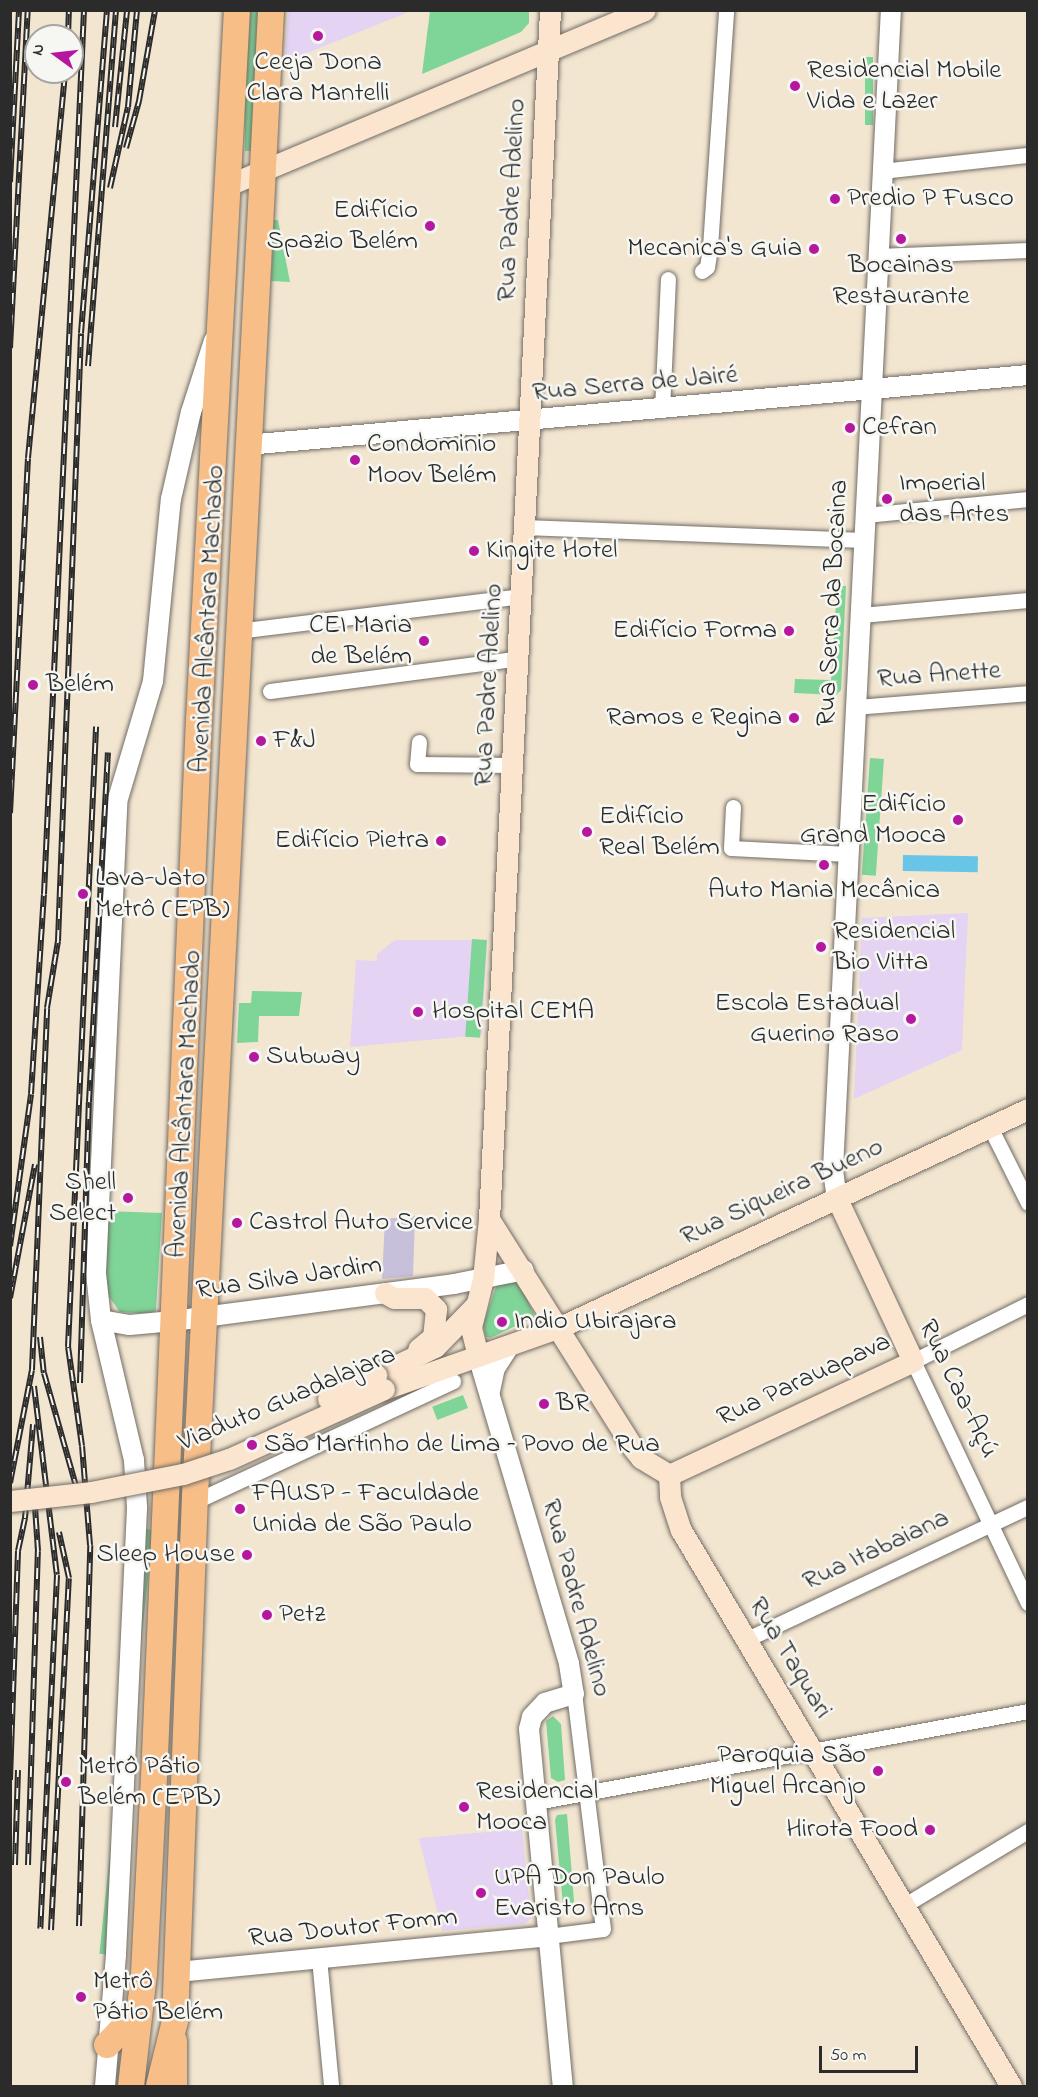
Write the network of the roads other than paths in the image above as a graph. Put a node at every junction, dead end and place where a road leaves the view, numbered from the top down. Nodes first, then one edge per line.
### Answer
1 (237, 10) edge
2 (271, 10) edge
3 (550, 10) edge
4 (644, 10) edge
5 (726, 10) edge
6 (891, 10) edge
7 (548, 51) junction
8 (1028, 156) edge
9 (262, 170) junction
10 (882, 171) junction
11 (226, 186) junction
12 (1028, 250) edge
13 (878, 256) junction
14 (702, 271) dead end
15 (669, 279) dead end
16 (222, 316) junction
17 (1028, 375) edge
18 (871, 390) junction
19 (662, 410) junction
20 (529, 420) junction
21 (247, 445) junction
22 (1028, 499) edge
23 (865, 515) junction
24 (525, 527) junction
25 (863, 540) junction
26 (522, 596) junction
27 (1028, 600) edge
28 (860, 615) junction
29 (237, 632) junction
30 (520, 658) junction
31 (270, 691) dead end
32 (1028, 693) edge
33 (855, 707) junction
34 (419, 742) dead end
35 (514, 765) junction
36 (733, 807) dead end
37 (848, 854) junction
38 (1028, 1108) edge
39 (990, 1127) junction
40 (837, 1199) junction
41 (1028, 1203) edge
42 (489, 1219) junction
43 (524, 1270) junction
44 (483, 1279) junction
45 (385, 1293) junction
46 (1028, 1304) edge
47 (475, 1305) junction
48 (205, 1316) junction
49 (102, 1320) junction
50 (173, 1321) junction
51 (560, 1327) junction
52 (507, 1348) junction
53 (478, 1356) junction
54 (412, 1358) junction
55 (913, 1361) junction
56 (453, 1381) dead end
57 (380, 1382) junction
58 (490, 1393) junction
59 (669, 1475) junction
60 (10, 1487) edge
61 (10, 1501) edge
62 (194, 1502) junction
63 (1028, 1507) edge
64 (991, 1524) junction
65 (1028, 1604) edge
66 (747, 1639) junction
67 (574, 1694) junction
68 (1028, 1711) edge
69 (812, 1752) junction
70 (586, 1793) junction
71 (536, 1802) junction
72 (1028, 1831) edge
73 (903, 1906) junction
74 (603, 1929) joint
75 (548, 1936) junction
76 (319, 1958) junction
77 (177, 1972) junction
78 (144, 1974) junction
79 (140, 2011) junction
80 (175, 2022) junction
81 (107, 2045) junction
82 (105, 2086) edge
83 (131, 2086) edge
84 (159, 2086) edge
85 (175, 2086) edge
86 (331, 2086) edge
87 (563, 2086) edge
88 (1011, 2086) edge

1 - 11 highway, Avenida Alcântara Machado
2 - 9 highway, Avenida Alcântara Machado
3 - 7 main road, Rua Padre Adelino
4 - 7 main road
5 - 14 street
6 - 10 street, Rua Serra da Bocaina
7 - 9 main road
7 - 20 main road, Rua Padre Adelino
8 - 10 street
9 - 11 main road
9 - 21 highway, Avenida Alcântara Machado
10 - 13 street, Rua Serra da Bocaina
11 - 16 highway, Avenida Alcântara Machado
12 - 13 street
13 - 18 street, Rua Serra da Bocaina
15 - 19 street
16 - 49 street, Avenida Alcântara Machado
16 - 50 highway, Avenida Alcântara Machado
17 - 18 street, Rua Serra de Jairé
18 - 19 street, Rua Serra de Jairé
18 - 23 street, Rua Serra da Bocaina
19 - 20 street, Rua Serra de Jairé
20 - 21 street, Rua Serra de Jairé
20 - 24 main road, Rua Padre Adelino
21 - 29 highway, Avenida Alcântara Machado
22 - 23 street
23 - 25 street, Rua Serra da Bocaina
24 - 25 street
24 - 26 main road, Rua Padre Adelino
25 - 28 street, Rua Serra da Bocaina
26 - 29 street
26 - 30 main road, Rua Padre Adelino
27 - 28 street
28 - 33 street, Rua Serra da Bocaina
29 - 48 highway, Avenida Alcântara Machado
30 - 31 street
30 - 35 main road, Rua Padre Adelino
32 - 33 street, Rua Anette
33 - 37 street, Rua Serra da Bocaina
34 - 35 street
35 - 42 main road, Rua Padre Adelino
36 - 37 street
37 - 40 street, Rua Serra da Bocaina
38 - 39 main road, Rua Siqueira Bueno
39 - 40 main road, Rua Siqueira Bueno
39 - 41 street
40 - 51 main road, Rua Siqueira Bueno
40 - 55 main road, Rua Caa-Açú
42 - 43 main road
42 - 44 main road, Rua Padre Adelino
43 - 44 street, Rua Silva Jardim
43 - 51 main road
44 - 45 street, Rua Silva Jardim
44 - 47 main road, Rua Padre Adelino
45 - 48 street, Rua Silva Jardim
45 - 54 main road
46 - 55 street, Rua Parauapava
47 - 53 main road, Rua Padre Adelino
47 - 54 main road, Viaduto Guadalajara
48 - 50 street, Rua Silva Jardim
48 - 62 highway, Avenida Alcântara Machado
49 - 50 street, Rua Silva Jardim
49 - 81 street, Avenida Alcântara Machado
50 - 78 highway, Avenida Alcântara Machado
51 - 52 main road, Rua Siqueira Bueno
51 - 59 main road
52 - 53 main road, Viaduto Guadalajara
52 - 58 street
53 - 57 main road, Viaduto Guadalajara
53 - 58 street, Rua Padre Adelino
54 - 57 main road, Viaduto Guadalajara
55 - 59 main road, Rua Parauapava
55 - 64 street, Rua Caa-Açú
56 - 62 street
57 - 60 main road, Viaduto Guadalajara, bridge
57 - 61 main road, Viaduto Guadalajara, bridge
58 - 67 street, Rua Padre Adelino
59 - 66 main road, Rua Taquari
62 - 77 highway, Avenida Alcântara Machado
63 - 64 street, Rua Itabaiana
64 - 65 street, Rua Caa-Açú
64 - 66 street, Rua Itabaiana
66 - 69 main road, Rua Taquari
67 - 70 street, Rua Padre Adelino
67 - 71 street
68 - 69 street
69 - 70 street
69 - 73 main road, Rua Taquari
70 - 71 street
70 - 74 street, Rua Padre Adelino
71 - 75 street
72 - 73 street
73 - 88 main road, Rua Taquari
74 - 75 street, Rua Doutor Fomm
75 - 76 street, Rua Doutor Fomm
75 - 87 street
76 - 77 street, Rua Doutor Fomm
76 - 86 street
77 - 78 street, Rua Doutor Fomm
77 - 80 highway, Avenida Alcântara Machado
78 - 79 highway, Avenida Alcântara Machado
79 - 81 highway
79 - 83 highway, Avenida Alcântara Machado
80 - 84 highway, Avenida Alcântara Machado
80 - 85 main road, Avenida Alcântara Machado
81 - 82 street, Avenida Alcântara Machado

